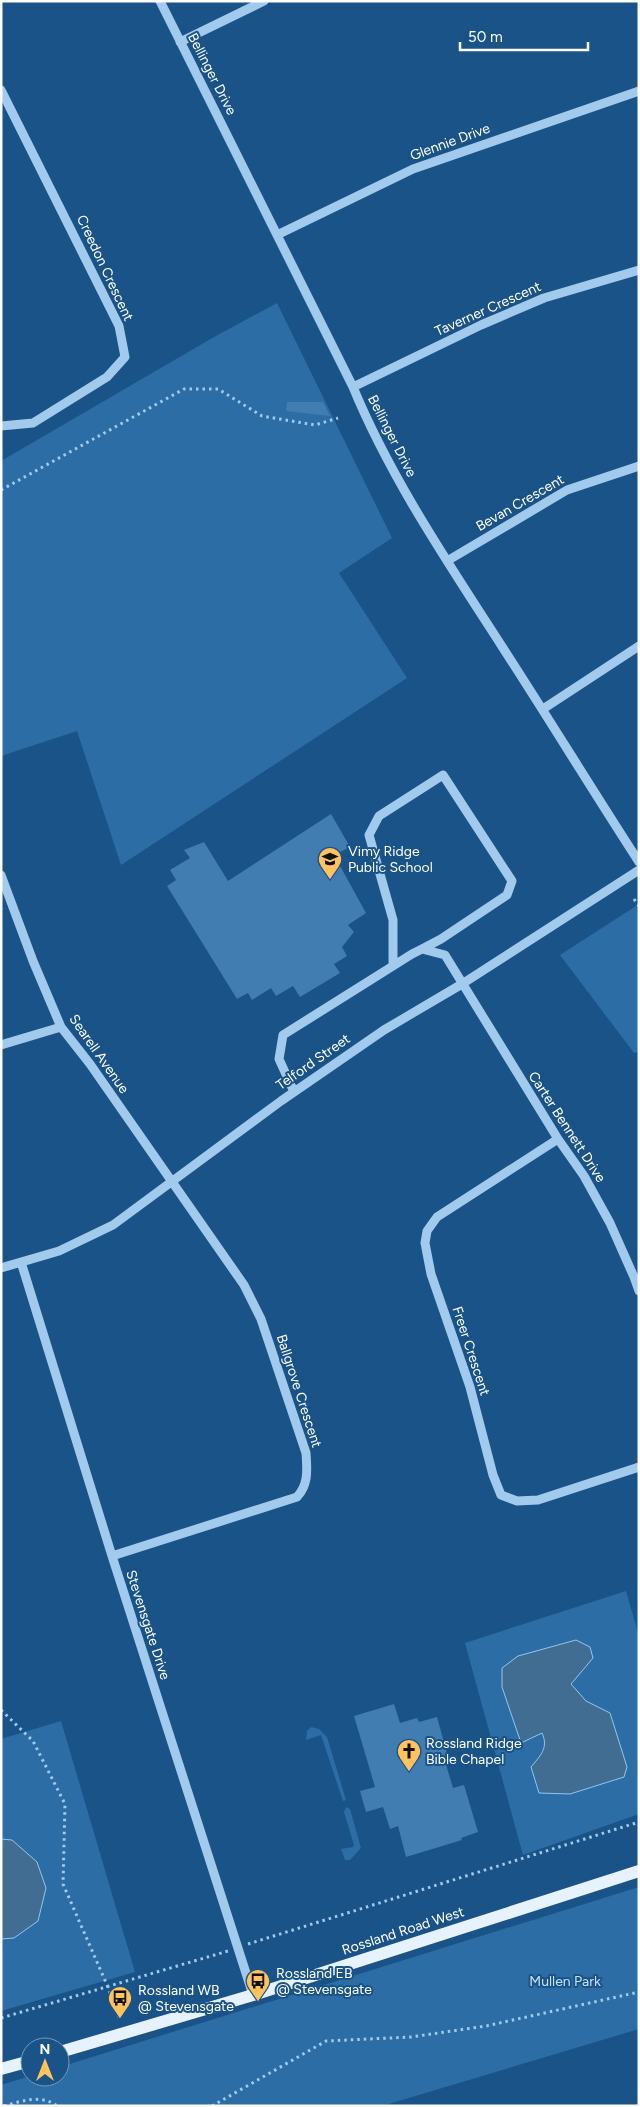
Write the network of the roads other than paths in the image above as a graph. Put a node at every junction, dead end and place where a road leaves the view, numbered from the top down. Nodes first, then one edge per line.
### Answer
1 (160, 1) edge
2 (264, 1) edge
3 (180, 42) junction
4 (1, 90) edge
5 (639, 91) edge
6 (277, 235) junction
7 (639, 270) edge
8 (353, 386) junction
9 (1, 426) edge
10 (639, 466) edge
11 (448, 561) junction
12 (639, 646) edge
13 (543, 709) junction
14 (639, 862) edge
15 (639, 870) edge
16 (1, 875) edge
17 (422, 949) junction
18 (393, 964) junction
19 (462, 984) junction
20 (61, 1027) junction
21 (1, 1045) edge
22 (294, 1092) junction
23 (558, 1139) junction
24 (172, 1183) junction
25 (21, 1262) junction
26 (1, 1268) edge
27 (637, 1276) edge
28 (639, 1291) edge
29 (639, 1467) edge
30 (112, 1556) junction
31 (639, 1871) edge
32 (253, 1995) junction
33 (70, 2049) edge
34 (20, 2064) edge
35 (1, 2069) edge

1 - 3 street, Bellinger Drive
2 - 3 street
3 - 6 street, Bellinger Drive
4 - 9 street, Creedon Crescent
5 - 6 street, Glennie Drive
6 - 8 street, Bellinger Drive
7 - 8 street, Taverner Crescent
8 - 11 street, Bellinger Drive
10 - 11 street, Bevan Crescent
11 - 13 street, Bellinger Drive
12 - 13 street
13 - 14 street, Bellinger Drive
15 - 19 street, Telford Street
16 - 20 street, Searell Avenue
17 - 18 street
17 - 18 street
17 - 19 street, Carter Bennett Drive
18 - 22 street
19 - 22 street, Telford Street
19 - 23 street, Carter Bennett Drive
20 - 21 street
20 - 24 street, Searell Avenue
22 - 24 street, Telford Street
23 - 27 street, Carter Bennett Drive
23 - 29 street, Freer Crescent
24 - 25 street, Telford Street
24 - 30 street, Ballgrove Crescent
25 - 26 street, Telford Street
25 - 30 street, Stevensgate Drive
27 - 28 street, Carter Bennett Drive
30 - 32 street, Stevensgate Drive
31 - 32 main road, Rossland Road West
32 - 33 main road, Rossland Road West
34 - 35 main road

